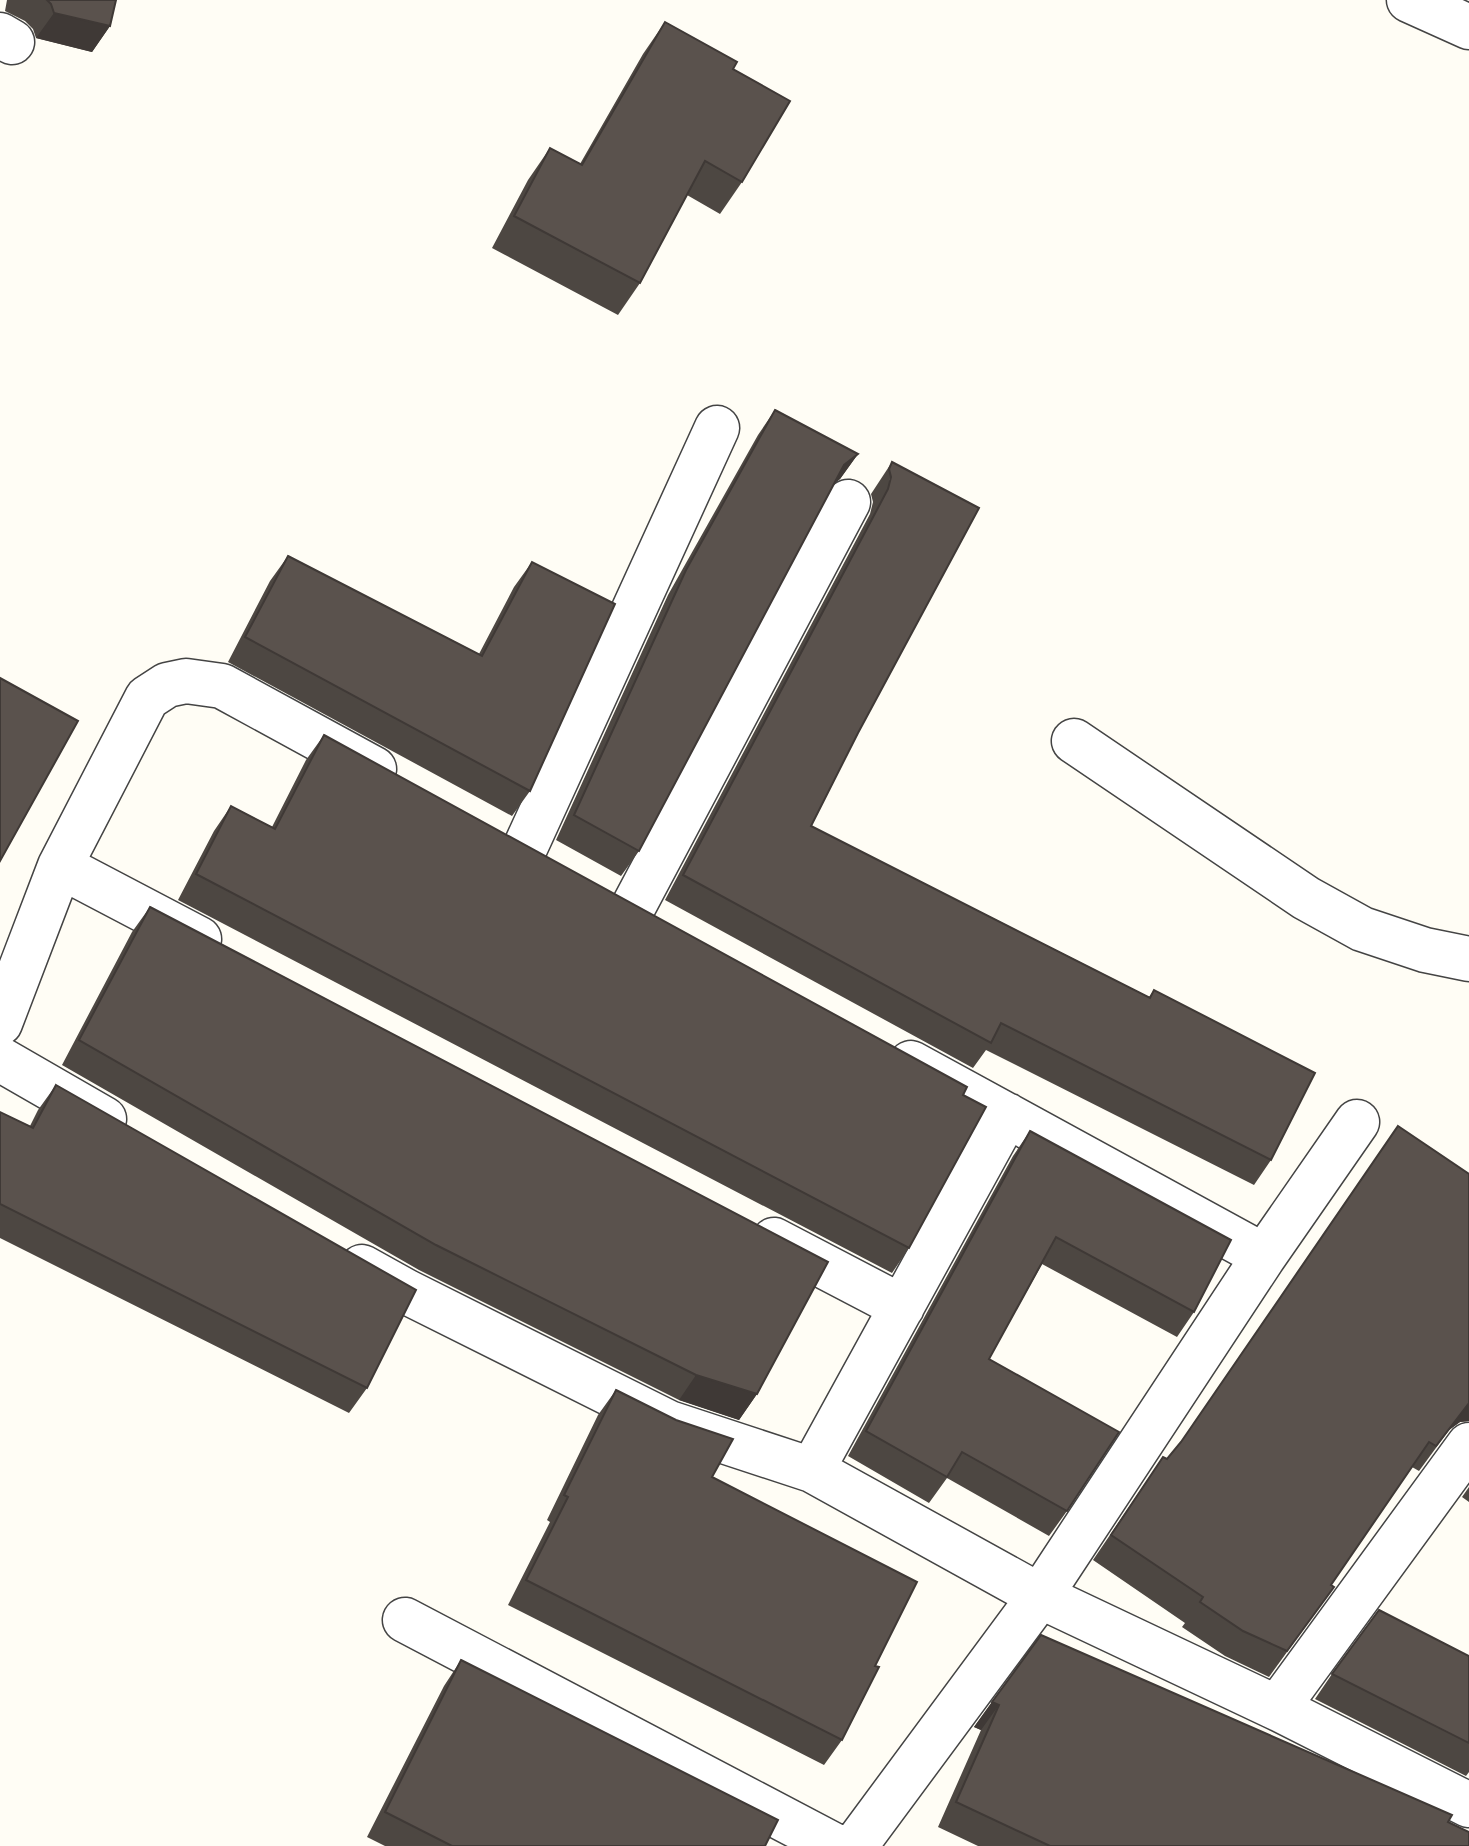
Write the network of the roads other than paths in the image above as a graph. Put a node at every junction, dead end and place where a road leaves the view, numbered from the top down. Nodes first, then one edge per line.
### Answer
1 (1409, 0) edge
2 (1469, 27) edge
3 (717, 428) dead end
4 (848, 502) dead end
5 (1074, 741) dead end
6 (414, 790) edge
7 (60, 866) junction
8 (228, 954) edge
9 (1469, 959) edge
10 (0, 1023) edge
11 (882, 1047) edge
12 (0, 1059) edge
13 (1007, 1115) junction
14 (1357, 1122) dead end
15 (134, 1137) edge
16 (734, 1218) edge
17 (325, 1246) edge
18 (1264, 1256) junction
19 (902, 1307) junction
20 (1469, 1445) edge
21 (812, 1470) junction
22 (1040, 1596) junction
23 (405, 1620) dead end
24 (1277, 1708) junction
25 (1469, 1805) edge
26 (835, 1846) edge
27 (855, 1846) edge

1 - 2 street
3 - 4 street
5 - 9 street
6 - 7 street
7 - 8 street
7 - 10 street
11 - 13 street
12 - 15 street
13 - 18 street
13 - 19 street
14 - 18 street
16 - 19 street
17 - 21 street
18 - 22 street
19 - 21 street
20 - 24 street
21 - 22 street
22 - 24 street
22 - 27 street
23 - 26 street
24 - 25 street

